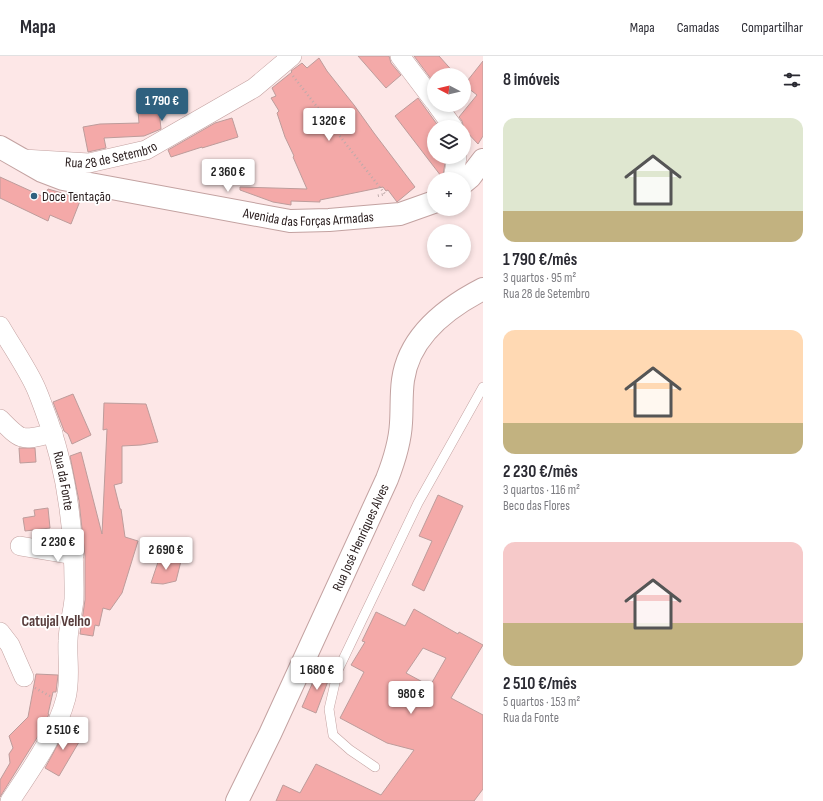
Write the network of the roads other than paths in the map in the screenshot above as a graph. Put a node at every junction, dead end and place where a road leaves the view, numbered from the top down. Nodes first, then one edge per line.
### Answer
1 (400, 56) edge
2 (291, 64) edge
3 (427, 92) edge
4 (0, 147) edge
5 (23, 159) junction
6 (483, 160) edge
7 (471, 176) edge
8 (427, 204) edge
9 (482, 292) edge
10 (0, 326) edge
11 (483, 387) edge
12 (0, 419) edge
13 (53, 433) junction
14 (20, 546) dead end
15 (74, 555) junction
16 (0, 632) edge
17 (24, 677) road end
18 (375, 767) dead end
19 (10, 801) edge
20 (237, 801) edge

1 - 3 street
2 - 5 street, Rua 28 de Setembro
4 - 5 main road, Avenida das Forças Armadas
5 - 8 main road, Avenida das Forças Armadas
6 - 7 main road
9 - 20 main road, Rua José Henriques Alves
10 - 13 street, Rua da Fonte
11 - 18 lane
12 - 13 street
13 - 15 street, Rua da Fonte
14 - 15 street
15 - 19 street, Rua da Fonte
16 - 17 street

